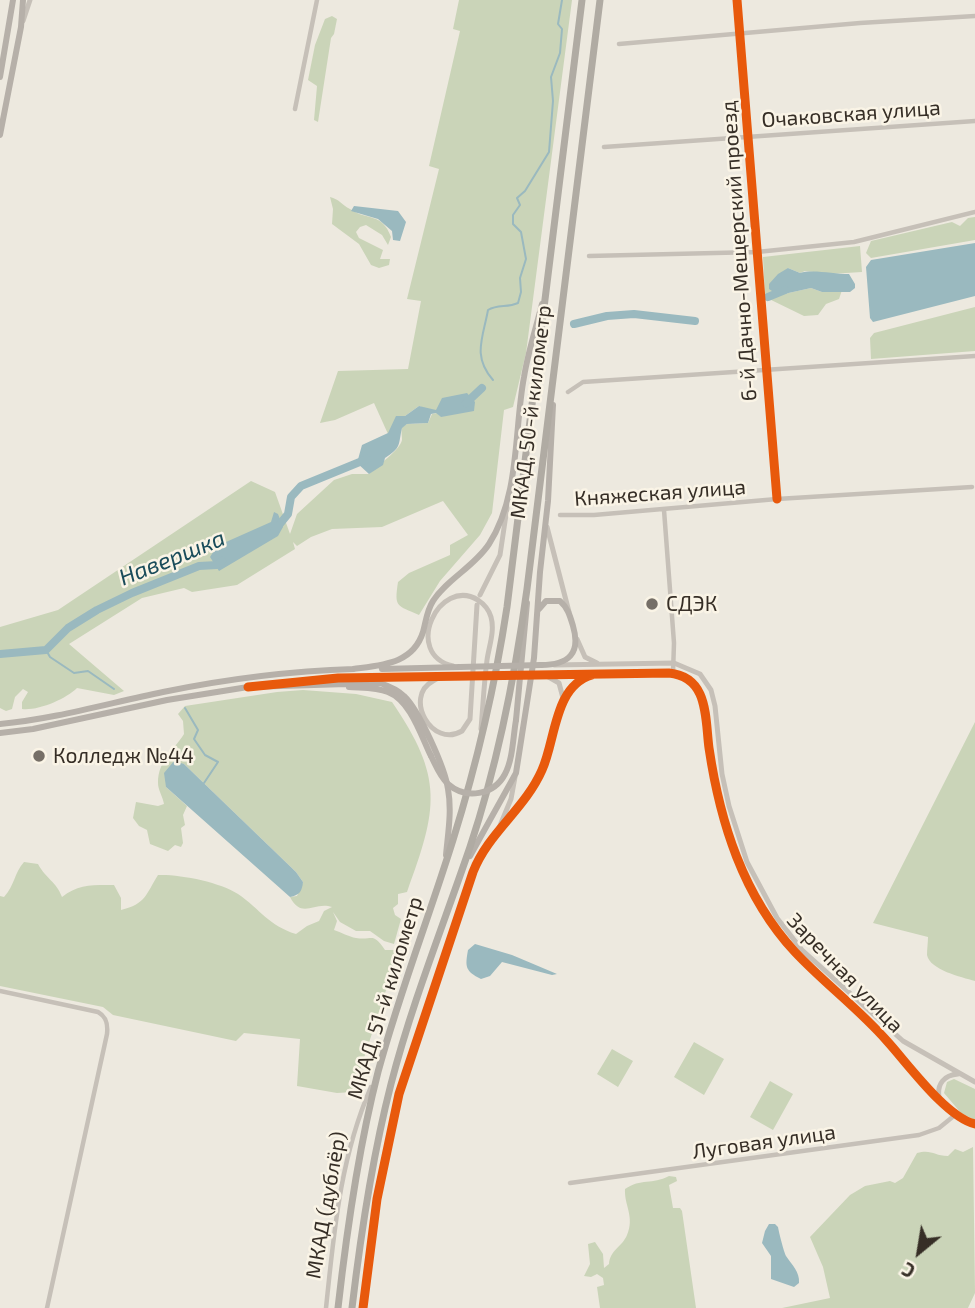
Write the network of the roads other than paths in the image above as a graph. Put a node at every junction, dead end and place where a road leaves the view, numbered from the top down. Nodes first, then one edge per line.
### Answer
1 (23, 0) edge
2 (30, 0) edge
3 (317, 0) edge
4 (582, 0) edge
5 (600, 0) edge
6 (737, 0) edge
7 (12, 2) edge
8 (975, 16) edge
9 (20, 27) junction
10 (740, 35) junction
11 (619, 44) dead end
12 (0, 77) edge
13 (295, 109) dead end
14 (975, 121) edge
15 (0, 135) edge
16 (748, 138) junction
17 (604, 147) dead end
18 (975, 212) edge
19 (757, 252) junction
20 (589, 256) dead end
21 (547, 284) junction
22 (975, 356) edge
23 (555, 367) junction
24 (766, 370) junction
25 (568, 392) dead end
26 (972, 487) dead end
27 (509, 488) junction
28 (777, 499) junction
29 (664, 510) junction
30 (560, 515) dead end
31 (546, 523) junction
32 (527, 589) junction
33 (480, 595) dead end
34 (477, 604) dead end
35 (570, 615) junction
36 (537, 617) junction
37 (577, 639) junction
38 (674, 663) junction
39 (551, 665) junction
40 (607, 665) junction
41 (353, 669) junction
42 (541, 670) junction
43 (460, 671) junction
44 (673, 673) junction
45 (599, 674) junction
46 (326, 685) junction
47 (248, 687) junction
48 (563, 701) junction
49 (490, 703) joint
50 (507, 707) joint
51 (0, 724) edge
52 (0, 733) edge
53 (479, 750) junction
54 (516, 773) junction
55 (492, 839) junction
56 (445, 867) junction
57 (461, 873) junction
58 (0, 991) edge
59 (379, 1070) junction
60 (961, 1074) junction
61 (975, 1082) edge
62 (940, 1099) junction
63 (955, 1115) junction
64 (975, 1124) edge
65 (570, 1183) dead end
66 (47, 1308) edge
67 (326, 1308) edge
68 (338, 1308) edge
69 (352, 1308) edge
70 (363, 1308) edge

1 - 9 main road
2 - 9 street
3 - 13 street
4 - 21 highway, МКАД, 50-й километр
5 - 23 highway, МКАД, 50-й километр
6 - 10 street, 6-й Дачно-Мещерский проезд
7 - 12 main road
8 - 10 street
9 - 15 main road
10 - 11 street
10 - 16 street, 6-й Дачно-Мещерский проезд
14 - 16 street, Очаковская улица
16 - 17 street, Очаковская улица
16 - 19 street, 6-й Дачно-Мещерский проезд
18 - 19 street
19 - 20 street
19 - 24 street, 6-й Дачно-Мещерский проезд
21 - 27 main road
21 - 49 highway, МКАД, 50-й километр
22 - 24 street
23 - 31 main road
23 - 32 highway, МКАД, 50-й километр
24 - 25 street
24 - 28 street, 6-й Дачно-Мещерский проезд
26 - 28 street, Княжеская улица
27 - 33 street
27 - 41 main road
28 - 29 street, Княжеская улица
29 - 30 street, Княжеская улица
29 - 38 street
31 - 35 street
31 - 36 main road
32 - 46 main road, bridge
32 - 50 highway, МКАД, 50-й километр
34 - 43 street
35 - 36 main road
35 - 37 main road
36 - 54 main road
37 - 39 main road
37 - 40 street
38 - 40 street
38 - 44 street
38 - 60 street, Заречная улица
39 - 40 street
39 - 42 main road
41 - 43 main road
41 - 51 main road
42 - 43 main road, bridge
42 - 45 street
42 - 48 street
43 - 47 street
43 - 53 street
44 - 45 street
44 - 62 street, Заречная улица
45 - 48 street
46 - 47 main road
46 - 56 main road
47 - 52 main road
48 - 55 street
49 - 53 highway, МКАД, 51-й километр
50 - 57 highway, МКАД, 51-й километр
53 - 56 highway, МКАД, 51-й километр
54 - 55 street
54 - 57 main road
55 - 70 street
56 - 59 highway, МКАД, 51-й километр
57 - 69 highway, МКАД, 51-й километр
58 - 66 street
59 - 67 street, МКАД (дублёр)
59 - 68 highway, МКАД, 51-й километр
60 - 61 street, Заречная улица
60 - 62 street
62 - 63 street, Заречная улица
63 - 64 street, Заречная улица
63 - 65 street, Луговая улица

